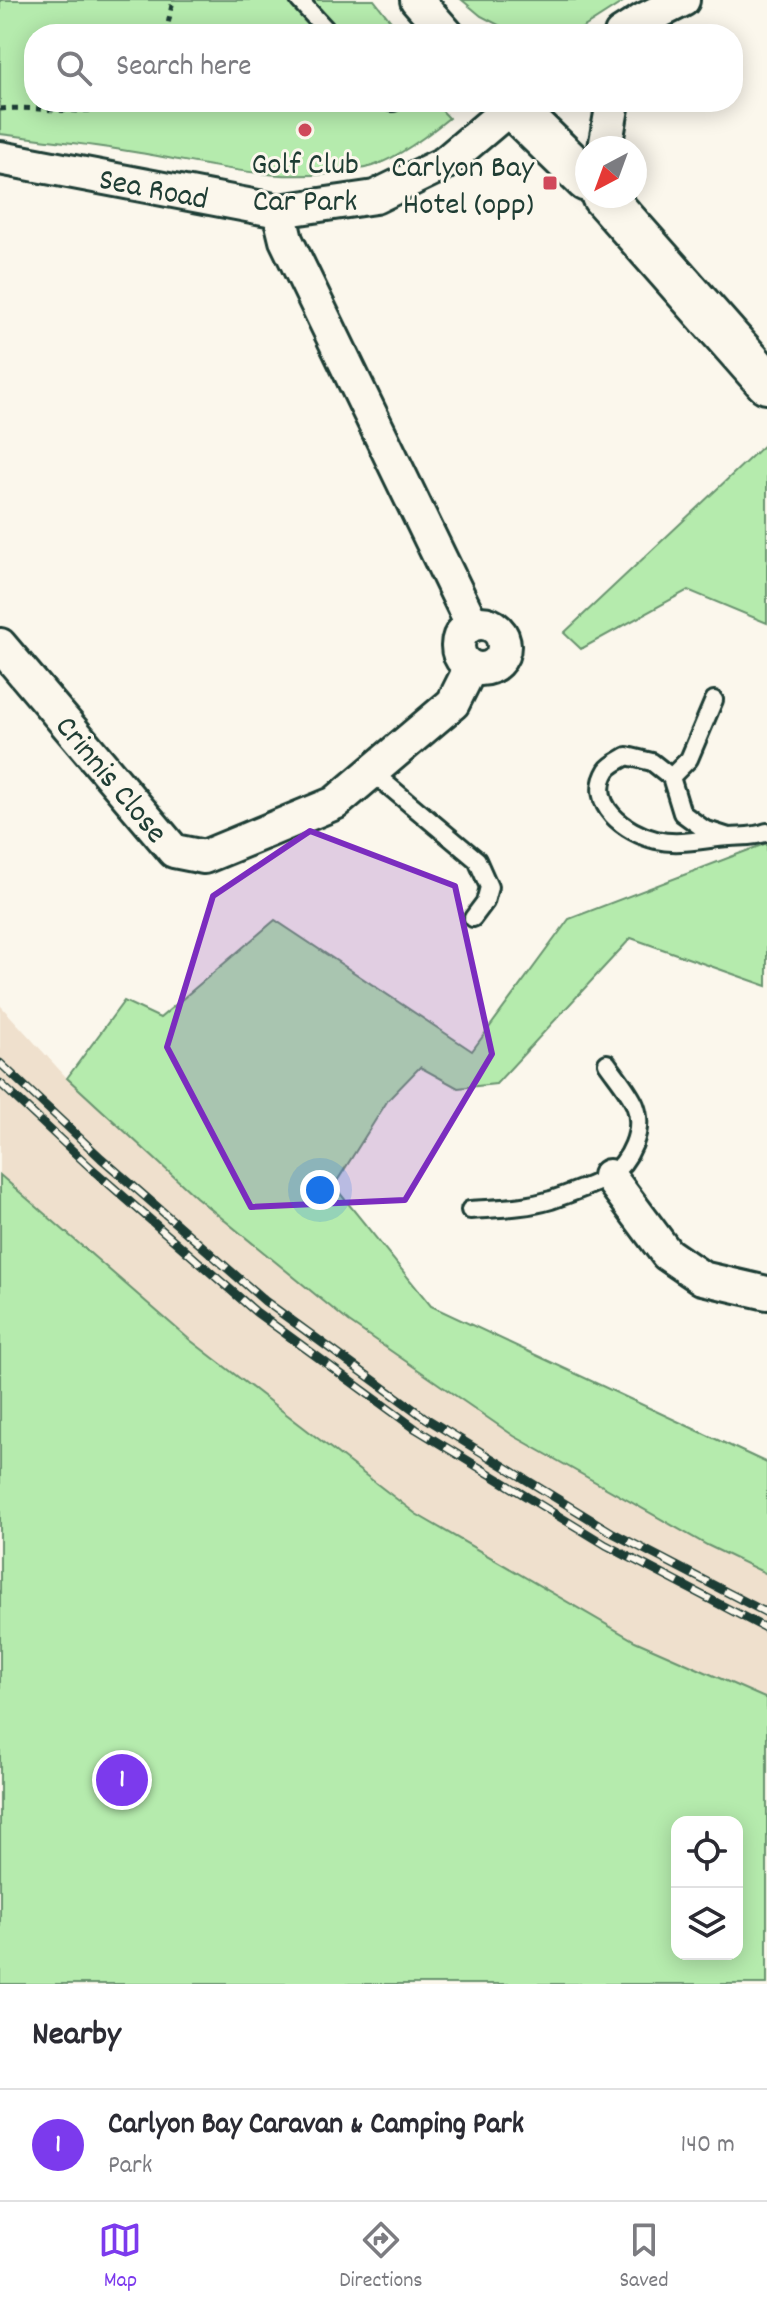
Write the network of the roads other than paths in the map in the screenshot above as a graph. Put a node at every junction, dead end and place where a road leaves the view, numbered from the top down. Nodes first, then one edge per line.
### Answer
1 (299, 0) edge
2 (417, 0) edge
3 (683, 0) edge
4 (321, 24) edge
5 (438, 24) edge
6 (642, 24) edge
7 (502, 112) edge
8 (521, 112) edge
9 (611, 112) edge
10 (607, 136) edge
11 (0, 158) edge
12 (575, 168) edge
13 (614, 208) edge
14 (279, 211) junction
15 (767, 382) edge
16 (0, 645) edge
17 (714, 700) dead end
18 (372, 772) junction
19 (671, 777) junction
20 (767, 832) edge
21 (729, 837) junction
22 (473, 918) dead end
23 (607, 1063) dead end
24 (609, 1176) junction
25 (470, 1210) dead end
26 (767, 1293) edge

1 - 4 lane
2 - 5 street
3 - 6 street
7 - 14 street, Sea Road
8 - 12 street
9 - 10 street
11 - 14 street, Sea Road
13 - 15 street
14 - 18 street, Crinnis Close
16 - 18 street, Crinnis Close
17 - 19 lane
18 - 22 lane
19 - 21 lane
19 - 21 lane
20 - 21 lane
23 - 24 lane
24 - 25 lane
24 - 26 street

